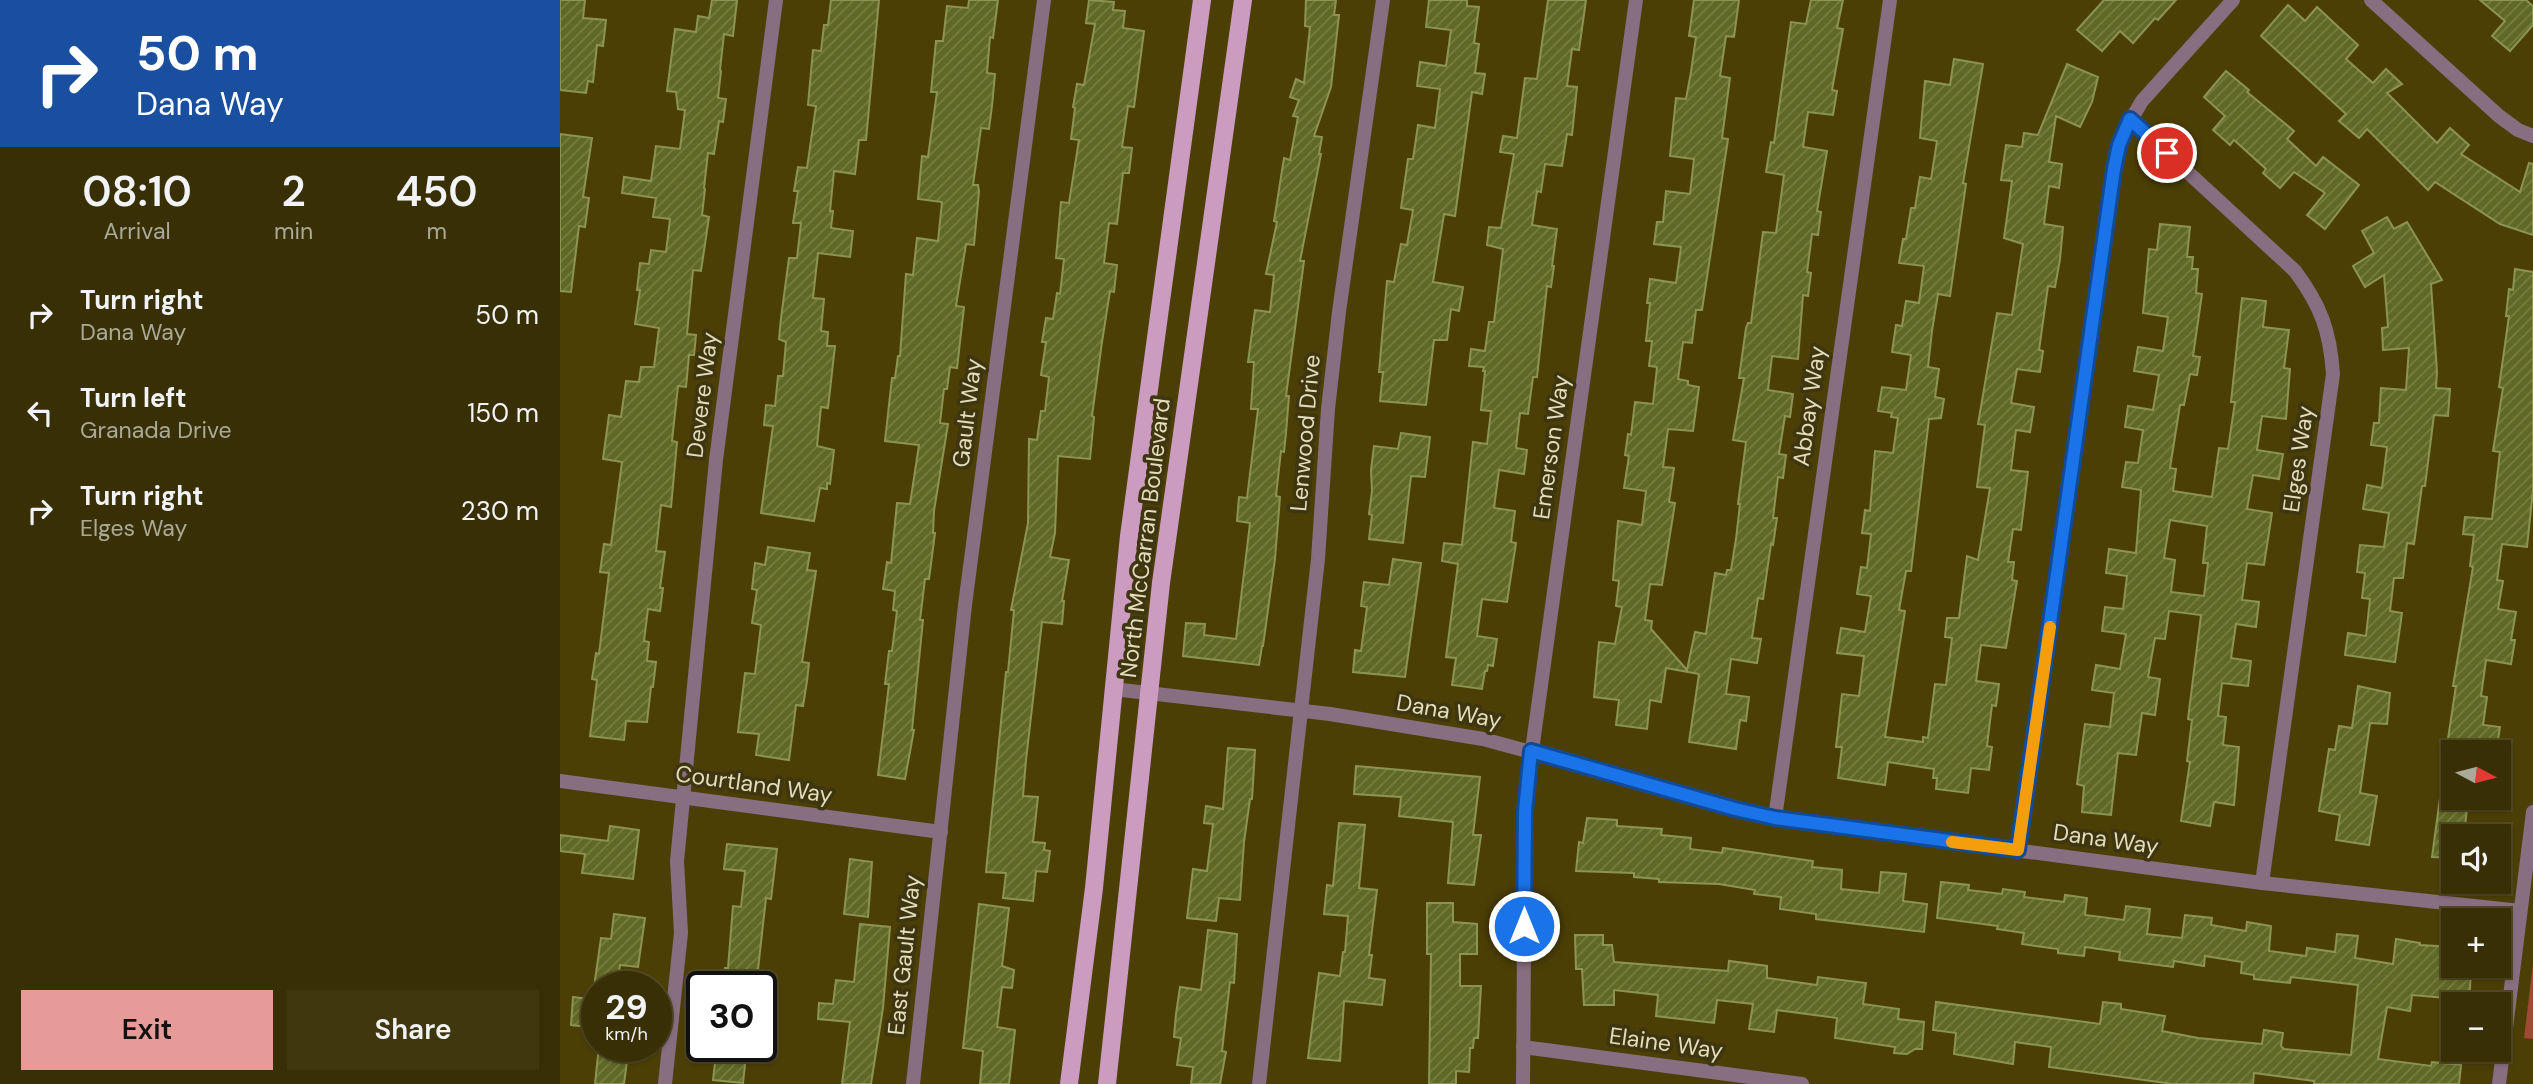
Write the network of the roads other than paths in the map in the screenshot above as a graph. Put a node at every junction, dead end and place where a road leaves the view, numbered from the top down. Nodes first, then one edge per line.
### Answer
1 (776, 0) edge
2 (1044, 0) edge
3 (1202, 0) edge
4 (1243, 0) edge
5 (1383, 0) edge
6 (1636, 0) edge
7 (1890, 0) edge
8 (2233, 0) edge
9 (2371, 0) edge
10 (2130, 119) junction
11 (2533, 136) edge
12 (1113, 689) junction
13 (1150, 694) junction
14 (1302, 710) junction
15 (1531, 751) junction
16 (560, 781) edge
17 (683, 797) junction
18 (2533, 812) edge
19 (1775, 818) junction
20 (941, 832) junction
21 (2018, 850) junction
22 (2262, 883) junction
23 (2520, 911) junction
24 (1523, 1047) junction
25 (665, 1084) edge
26 (913, 1084) edge
27 (1069, 1084) edge
28 (1107, 1084) edge
29 (1259, 1084) edge
30 (1523, 1084) edge
31 (1802, 1084) edge
32 (2499, 1084) edge

1 - 17 street, Devere Way
2 - 20 street, Gault Way
3 - 12 main road, North McCarran Boulevard
4 - 13 main road, North McCarran Boulevard
5 - 14 street, Lenwood Drive
6 - 15 street, Emerson Way
7 - 19 street, Abbay Way
8 - 10 street
9 - 11 street
10 - 21 street
10 - 22 street, Elges Way
12 - 13 street, Dana Way
12 - 27 main road, North McCarran Boulevard
13 - 14 street, Dana Way
13 - 28 main road, North McCarran Boulevard
14 - 15 street, Dana Way
14 - 29 street, Lenwood Drive
15 - 19 street, Dana Way
15 - 24 street, Emerson Way
16 - 17 street, Courtland Way
17 - 20 street, Courtland Way
17 - 25 street, Devere Way
18 - 23 street
19 - 21 street, Dana Way
20 - 26 street, East Gault Way
21 - 22 street, Dana Way
22 - 23 street, Dana Way
23 - 32 street
24 - 30 street, Emerson Way
24 - 31 street, Elaine Way

